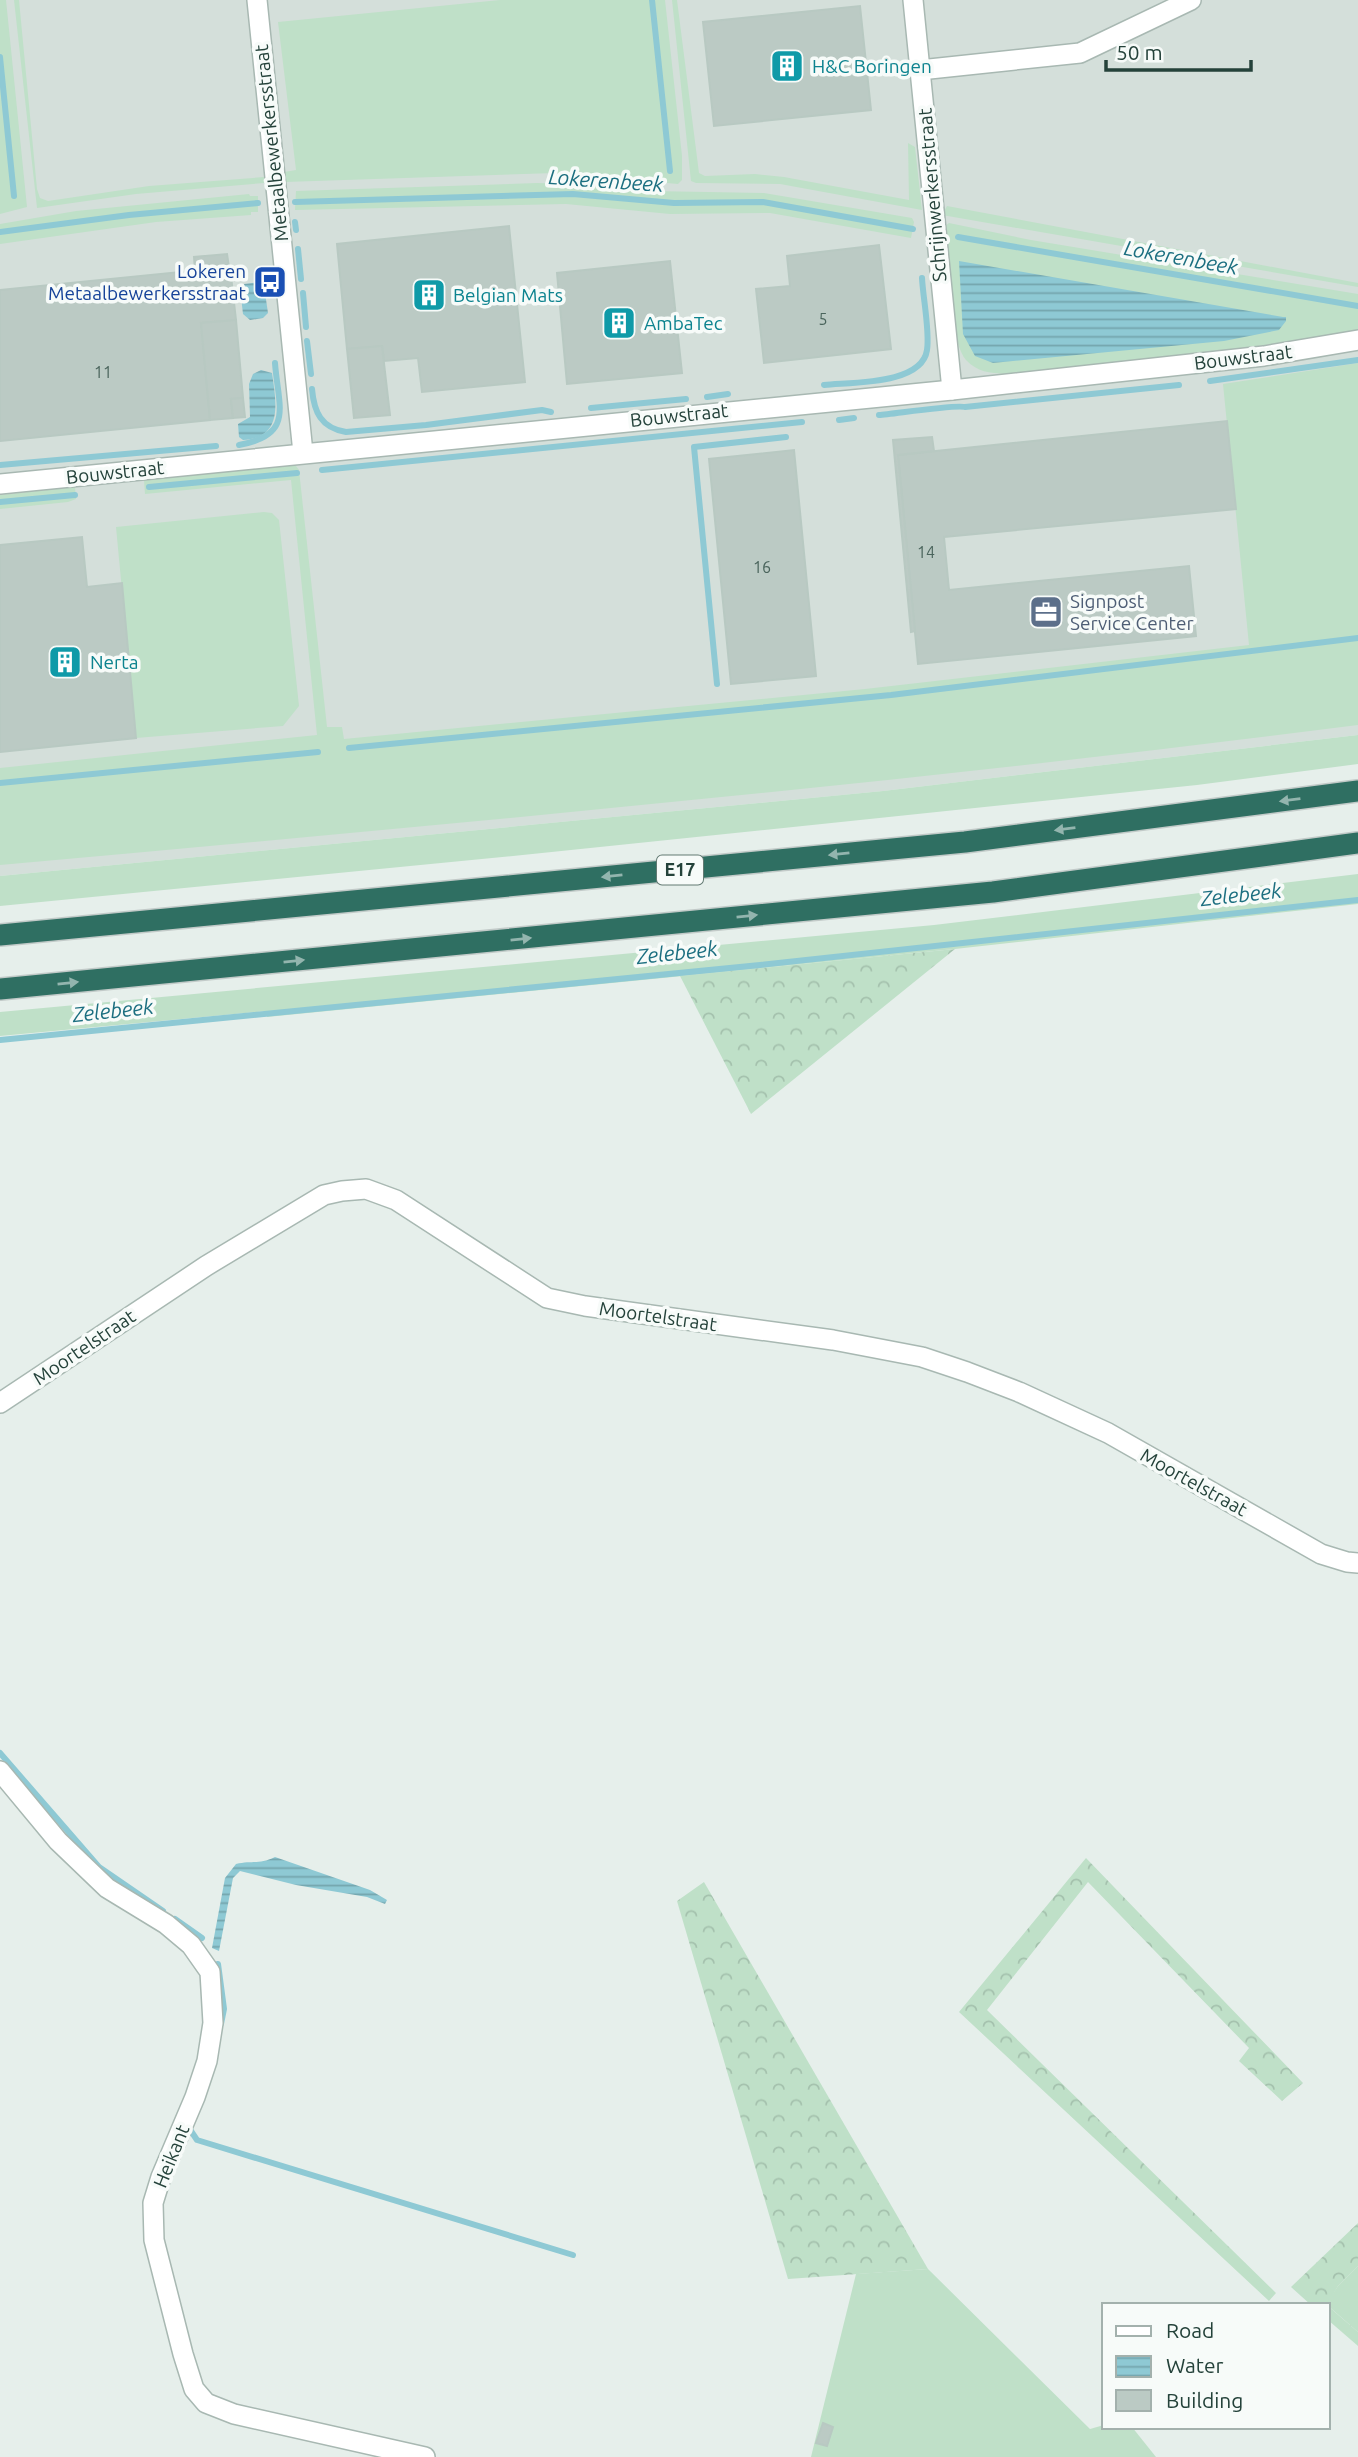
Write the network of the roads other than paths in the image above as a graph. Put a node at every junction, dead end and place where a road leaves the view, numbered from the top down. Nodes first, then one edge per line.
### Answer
1 (257, 0) edge
2 (912, 0) edge
3 (1191, 0) edge
4 (920, 70) junction
5 (1358, 340) edge
6 (952, 390) junction
7 (303, 453) junction
8 (0, 484) edge
9 (1358, 791) edge
10 (1358, 843) edge
11 (0, 935) edge
12 (0, 989) edge
13 (0, 1403) edge
14 (1358, 1563) edge
15 (0, 1771) edge
16 (425, 2457) edge

1 - 7 street, Metaalbewerkersstraat
2 - 4 street, Schrijnwerkersstraat
3 - 4 street
4 - 6 street, Schrijnwerkersstraat
5 - 6 street, Bouwstraat
6 - 7 street, Bouwstraat
7 - 8 street, Bouwstraat
9 -> 11 highway, E17
12 -> 10 highway
13 - 14 street, Moortelstraat
15 - 16 street, Heikant

